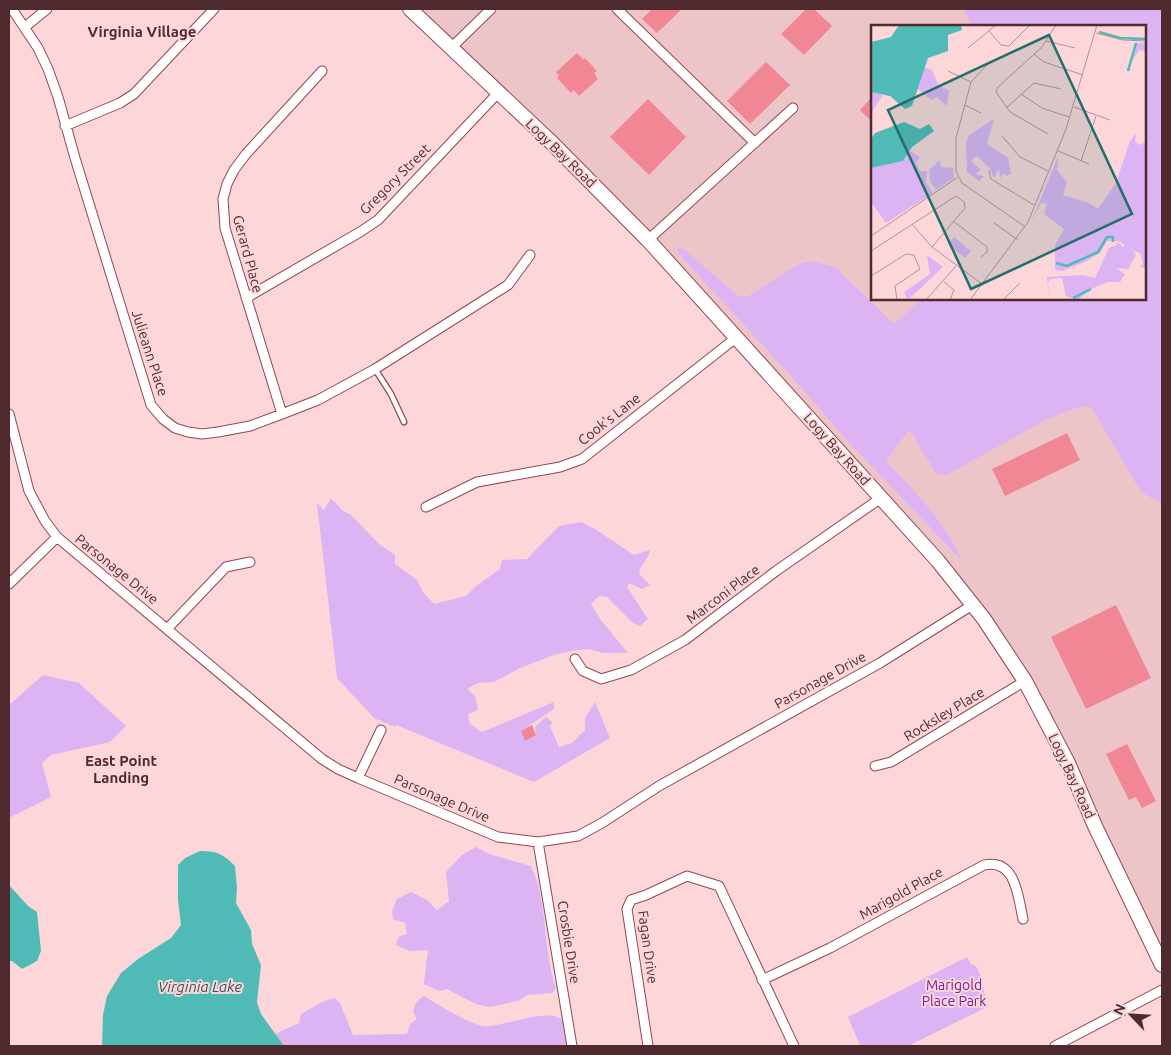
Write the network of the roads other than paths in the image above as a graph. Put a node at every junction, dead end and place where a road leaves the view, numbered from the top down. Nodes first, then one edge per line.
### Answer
1 (12, 9) edge
2 (47, 9) edge
3 (214, 9) edge
4 (410, 9) edge
5 (491, 9) edge
6 (617, 9) edge
7 (25, 27) junction
8 (452, 47) junction
9 (322, 71) dead end
10 (498, 93) junction
11 (793, 108) dead end
12 (66, 126) junction
13 (756, 143) junction
14 (648, 240) junction
15 (530, 255) dead end
16 (246, 298) junction
17 (736, 337) junction
18 (375, 369) junction
19 (9, 414) edge
20 (282, 414) junction
21 (404, 422) dead end
22 (881, 498) junction
23 (426, 507) dead end
24 (57, 538) junction
25 (250, 562) dead end
26 (9, 584) edge
27 (974, 604) junction
28 (168, 628) junction
29 (575, 659) dead end
30 (1025, 681) junction
31 (381, 730) dead end
32 (875, 766) dead end
33 (358, 778) junction
34 (538, 842) junction
35 (1023, 919) dead end
36 (1162, 965) edge
37 (762, 980) junction
38 (1162, 990) edge
39 (572, 1046) edge
40 (648, 1046) edge
41 (794, 1046) edge
42 (1055, 1046) edge

1 - 7 street, Julieann Place
2 - 7 street
3 - 12 street
4 - 8 main road, Logy Bay Road
5 - 8 street
6 - 13 street
7 - 12 street, Julieann Place
8 - 10 main road, Logy Bay Road
9 - 16 street, Gerard Place
10 - 14 main road, Logy Bay Road
10 - 16 street, Gregory Street
11 - 13 street
12 - 20 street, Julieann Place
13 - 14 street
14 - 17 main road, Logy Bay Road
15 - 18 street, Julieann Place
16 - 20 street, Gerard Place
17 - 22 main road, Logy Bay Road
17 - 23 street, Cook's Lane
18 - 20 street, Julieann Place
18 - 21 lane
19 - 24 street, Parsonage Drive
22 - 27 main road, Logy Bay Road
22 - 29 street, Marconi Place
24 - 26 street
24 - 28 street, Parsonage Drive
25 - 28 street
27 - 30 main road, Logy Bay Road
27 - 34 street, Parsonage Drive
28 - 33 street, Parsonage Drive
30 - 32 street, Rocksley Place
30 - 36 main road, Logy Bay Road
31 - 33 street
33 - 34 street, Parsonage Drive
34 - 39 street, Crosbie Drive
35 - 37 street, Marigold Place
37 - 40 street, Fagan Drive
37 - 41 street, Fagan Drive
38 - 42 street

